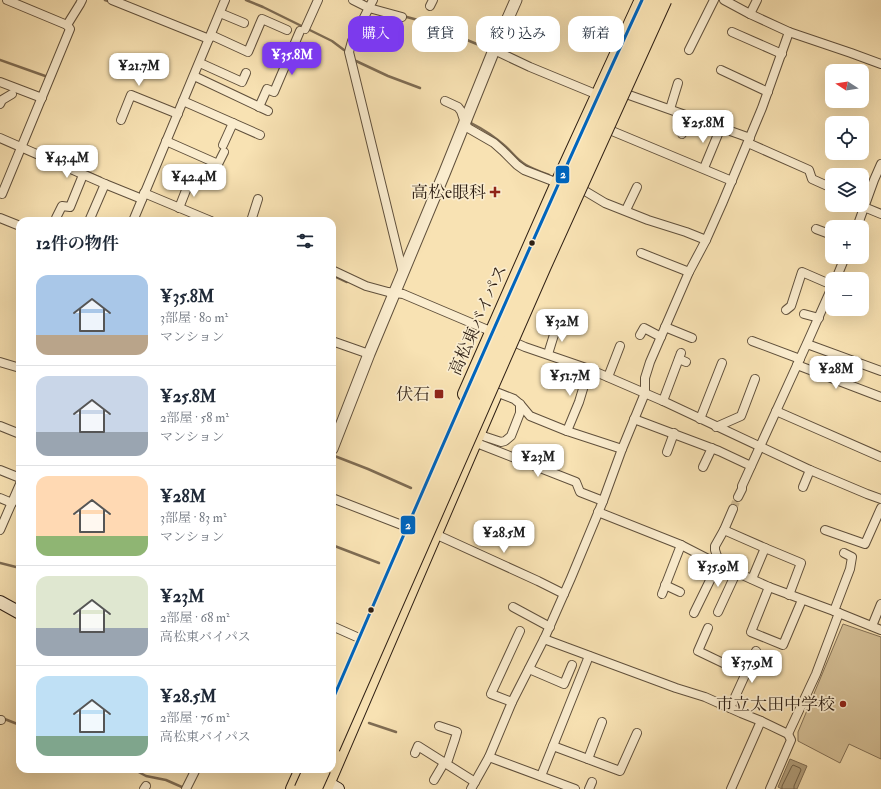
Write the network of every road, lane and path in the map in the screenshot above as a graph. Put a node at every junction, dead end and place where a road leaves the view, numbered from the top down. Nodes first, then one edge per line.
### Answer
1 (8, 0) edge
2 (82, 0) edge
3 (112, 0) edge
4 (226, 0) edge
5 (318, 0) edge
6 (353, 0) edge
7 (373, 0) edge
8 (516, 0) edge
9 (642, 0) edge
10 (650, 0) edge
11 (664, 0) edge
12 (672, 0) edge
13 (714, 0) edge
14 (724, 0) edge
15 (757, 0) edge
16 (369, 8) junction
17 (220, 13) junction
18 (750, 14) junction
19 (398, 16) edge
20 (509, 16) edge
21 (244, 23) dead end
22 (67, 25) junction
23 (287, 30) dead end
24 (732, 32) dead end
25 (789, 32) junction
26 (210, 37) junction
27 (689, 50) dead end
28 (493, 52) edge
29 (498, 52) edge
30 (782, 54) junction
31 (200, 63) junction
32 (881, 64) edge
33 (721, 70) dead end
34 (246, 73) dead end
35 (194, 76) junction
36 (0, 82) edge
37 (678, 83) dead end
38 (768, 92) junction
39 (12, 94) dead end
40 (629, 94) junction
41 (598, 95) junction
42 (42, 98) junction
43 (183, 101) junction
44 (446, 101) dead end
45 (0, 104) edge
46 (259, 107) junction
47 (670, 109) junction
48 (268, 111) dead end
49 (178, 114) junction
50 (690, 116) junction
51 (121, 120) dead end
52 (233, 123) junction
53 (465, 123) junction
54 (721, 127) junction
55 (612, 131) junction
56 (682, 134) dead end
57 (260, 135) dead end
58 (0, 138) edge
59 (749, 140) junction
60 (166, 141) junction
61 (21, 147) junction
62 (218, 164) junction
63 (881, 164) edge
64 (704, 168) junction
65 (83, 175) junction
66 (190, 180) dead end
67 (211, 180) dead end
68 (732, 181) junction
69 (558, 183) junction
70 (104, 184) junction
71 (825, 185) edge
72 (637, 187) dead end
73 (585, 191) junction
74 (869, 192) edge
75 (2, 194) dead end
76 (143, 196) junction
77 (258, 199) dead end
78 (869, 206) edge
79 (179, 208) junction
80 (626, 210) junction
81 (881, 214) edge
82 (56, 217) edge
83 (91, 217) edge
84 (135, 217) edge
85 (201, 217) edge
86 (252, 217) edge
87 (0, 218) edge
88 (16, 224) edge
89 (816, 229) dead end
90 (825, 232) edge
91 (706, 240) junction
92 (641, 253) dead end
93 (336, 272) edge
94 (688, 272) junction
95 (403, 273) junction
96 (825, 283) edge
97 (395, 292) junction
98 (825, 303) edge
99 (786, 310) dead end
100 (804, 314) dead end
101 (819, 318) junction
102 (557, 325) dead end
103 (665, 327) junction
104 (492, 332) junction
105 (640, 335) dead end
106 (661, 337) junction
107 (692, 338) dead end
108 (752, 341) dead end
109 (336, 342) edge
110 (517, 344) junction
111 (807, 344) junction
112 (620, 346) dead end
113 (369, 354) junction
114 (548, 354) junction
115 (682, 358) dead end
116 (0, 362) edge
117 (799, 362) junction
118 (722, 364) dead end
119 (16, 367) edge
120 (589, 369) junction
121 (881, 371) edge
122 (608, 377) junction
123 (755, 379) dead end
124 (496, 392) junction
125 (645, 393) junction
126 (881, 396) edge
127 (663, 401) junction
128 (520, 404) junction
129 (776, 411) junction
130 (634, 419) junction
131 (700, 419) junction
132 (0, 426) edge
133 (716, 427) junction
134 (567, 431) junction
135 (16, 432) edge
136 (674, 433) junction
137 (476, 438) junction
138 (336, 439) edge
139 (760, 447) junction
140 (712, 448) junction
141 (622, 449) junction
142 (667, 452) dead end
143 (881, 458) edge
144 (751, 466) junction
145 (703, 467) dead end
146 (0, 470) edge
147 (810, 470) junction
148 (16, 476) edge
149 (803, 487) dead end
150 (16, 494) edge
151 (738, 497) tunnel mouth
152 (0, 498) edge
153 (881, 499) edge
154 (336, 500) edge
155 (602, 500) junction
156 (12, 503) junction
157 (881, 508) edge
158 (733, 509) tunnel mouth
159 (598, 512) junction
160 (1, 524) edge
161 (407, 528) junction
162 (724, 530) junction
163 (825, 530) dead end
164 (435, 534) junction
165 (681, 545) junction
166 (765, 548) junction
167 (844, 553) dead end
168 (719, 565) junction
169 (736, 573) junction
170 (752, 580) junction
171 (665, 585) junction
172 (769, 587) junction
173 (680, 592) dead end
174 (564, 594) junction
175 (662, 594) dead end
176 (789, 595) junction
177 (802, 600) junction
178 (0, 602) edge
179 (881, 604) edge
180 (513, 607) dead end
181 (16, 611) edge
182 (718, 612) dead end
183 (837, 612) junction
184 (694, 613) dead end
185 (550, 626) junction
186 (872, 626) junction
187 (336, 628) edge
188 (708, 628) dead end
189 (520, 630) dead end
190 (881, 630) edge
191 (359, 638) junction
192 (544, 639) junction
193 (756, 651) dead end
194 (590, 656) junction
195 (572, 665) dead end
196 (529, 669) junction
197 (746, 674) junction
198 (336, 692) edge
199 (512, 702) junction
200 (730, 708) junction
201 (336, 711) edge
202 (761, 721) junction
203 (602, 722) dead end
204 (439, 726) dead end
205 (637, 733) dead end
206 (788, 734) junction
207 (336, 739) edge
208 (553, 746) junction
209 (415, 753) dead end
210 (489, 757) junction
211 (336, 759) edge
212 (588, 759) junction
213 (444, 763) junction
214 (194, 773) edge
215 (300, 773) edge
216 (308, 773) edge
217 (309, 773) edge
218 (330, 773) edge
219 (541, 776) junction
220 (434, 780) dead end
221 (325, 784) edge
222 (473, 786) edge
223 (186, 789) edge
224 (294, 789) edge
225 (302, 789) edge
226 (575, 789) edge
227 (731, 789) edge
228 (770, 789) edge

1 - 22 street
2 - 22 street
3 - 26 street
4 - 17 street
5 - 46 street
6 - 16 street
7 - 16 street
8 - 20 street
9 - 41 highway, 高松東バイパス
10 - 201 highway, bridge
11 - 207 highway, bridge
12 - 40 highway
13 - 27 street
14 - 18 street
15 - 18 street
16 - 19 street
16 - 95 street
17 - 21 street
17 - 26 street
18 - 25 street
22 - 42 street
23 - 26 street
24 - 30 street
25 - 30 street
25 - 32 street
26 - 31 street
28 - 53 street
29 - 41 street
30 - 38 street
31 - 34 street
31 - 35 street
33 - 38 street
35 - 43 street
35 - 46 street
36 - 42 street
37 - 47 street
38 - 59 street
39 - 45 street
40 - 47 street
40 - 55 highway
41 - 69 highway, 高松東バイパス
42 - 61 street
43 - 49 street
43 - 52 street
44 - 53 street
46 - 48 street
47 - 50 street
49 - 51 street
49 - 60 street
50 - 54 street
50 - 56 street
52 - 57 street
52 - 62 street
53 - 69 street
53 - 95 street
54 - 59 street
54 - 64 street
55 - 64 street
55 - 73 highway
58 - 61 street
59 - 68 street
59 - 71 street
60 - 62 street
60 - 76 street
61 - 65 street
61 - 75 street
62 - 67 street
63 - 74 street
64 - 68 street
65 - 70 street
65 - 82 street
66 - 79 street
68 - 91 street
69 - 104 highway, 高松東バイパス
70 - 76 street
70 - 83 street
72 - 80 street
73 - 80 street
73 - 110 highway
76 - 79 street
76 - 84 street
77 - 86 street
78 - 81 street
79 - 85 street
80 - 91 street
87 - 88 street
89 - 90 street
91 - 94 street
92 - 94 street
93 - 97 street
94 - 103 street
95 - 97 street
96 - 99 street
97 - 104 street
97 - 113 street
98 - 101 street
100 - 101 street
101 - 111 street
102 - 114 street
103 - 106 street
103 - 107 street
104 - 110 street
104 - 161 highway, 高松東バイパス
105 - 106 street
106 - 125 street
108 - 117 street
109 - 113 street
110 - 114 street
110 - 124 highway
111 - 117 street
111 - 121 street
112 - 122 street
113 - 138 street
114 - 120 street
115 - 127 street
116 - 119 street
117 - 126 street
117 - 129 street
118 - 131 street
120 - 122 street
120 - 134 street
122 - 125 street
123 - 133 street
124 - 128 street
124 - 137 highway
125 - 127 street
125 - 130 street
127 - 131 street
128 - 134 street
128 - 137 street
129 - 139 street
129 - 143 street
130 - 136 street
130 - 141 street
131 - 133 street
132 - 135 street
133 - 139 street
134 - 141 street
136 - 140 street
136 - 142 street
137 - 155 street
137 - 164 highway
139 - 144 street
139 - 147 street
140 - 144 street
140 - 145 street
141 - 155 street
144 - 151 street
146 - 148 street
147 - 149 street
147 - 153 street
150 - 156 street
152 - 156 street
154 - 161 street
155 - 159 street
156 - 160 street
157 - 163 street
158 - 162 street
159 - 165 street
159 - 174 street
161 - 191 highway, 高松東バイパス
162 - 166 street
162 - 168 street
164 - 174 street
164 - 211 highway
165 - 168 street
165 - 171 street
166 - 170 street
166 - 176 street
167 - 183 street
168 - 169 street
168 - 184 street
169 - 170 street
169 - 182 street
170 - 172 street
171 - 173 street
171 - 175 street
172 - 176 street
172 - 177 street
174 - 185 street
176 - 177 street
177 - 183 street
178 - 181 main road
179 - 186 street
180 - 185 street
183 - 186 street
183 - 206 street
185 - 192 street
186 - 190 street
187 - 191 street
188 - 197 street
189 - 199 street
191 - 198 highway, 高松東バイパス
192 - 194 street
192 - 196 street
193 - 197 street
194 - 200 street
194 - 208 street
195 - 196 street
196 - 199 street
197 - 200 street
199 - 210 street
200 - 202 street
202 - 206 street
202 - 227 street
203 - 212 street
204 - 213 street
205 - 212 street
206 - 228 street
208 - 212 street
208 - 219 street
209 - 213 street
210 - 219 street
210 - 222 street
213 - 220 street
213 - 222 street
214 - 223 street
215 - 224 highway
216 - 221 main road
217 - 225 highway, bridge
218 - 221 highway
219 - 226 street

